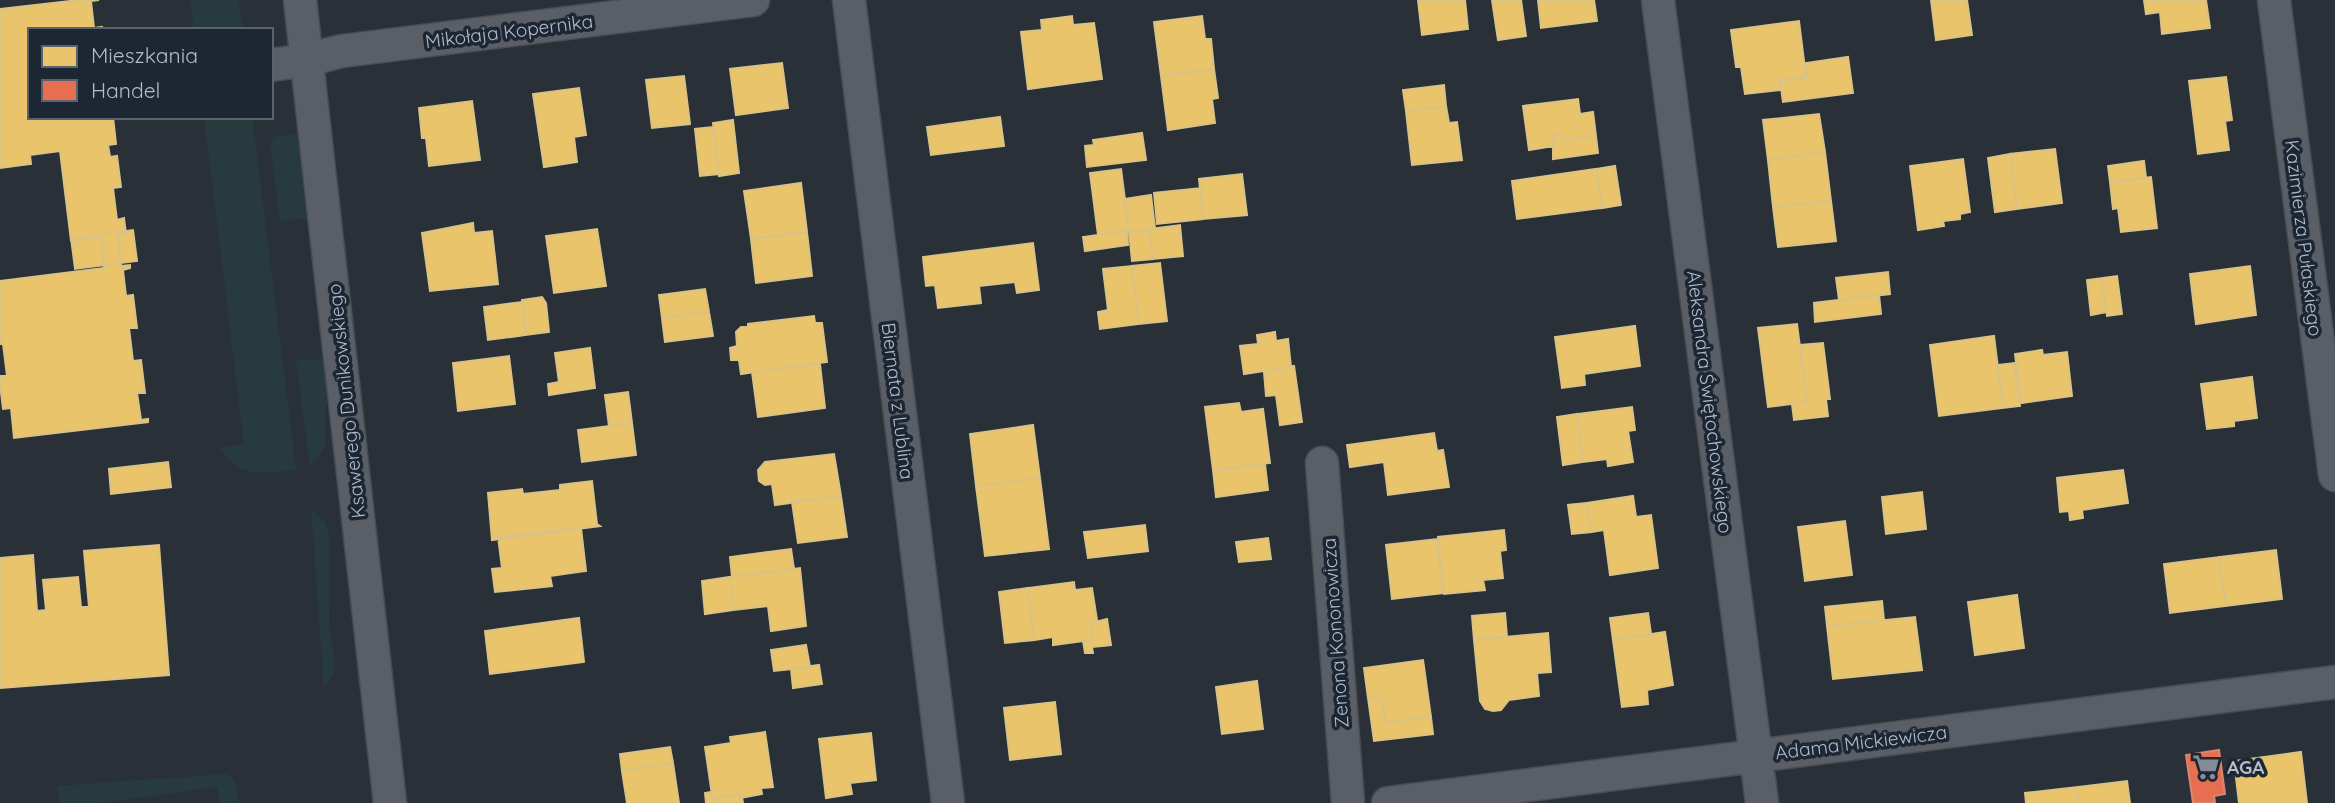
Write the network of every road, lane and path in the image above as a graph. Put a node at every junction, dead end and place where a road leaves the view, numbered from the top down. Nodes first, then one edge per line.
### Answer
1 (300, 0) edge
2 (753, 0) edge
3 (849, 0) edge
4 (1658, 0) edge
5 (2274, 0) edge
6 (307, 60) junction
7 (273, 65) edge
8 (1322, 463) dead end
9 (2335, 475) edge
10 (2335, 682) edge
11 (1756, 756) junction
12 (390, 803) edge
13 (948, 803) edge
14 (1348, 803) edge
15 (1388, 803) edge
16 (1762, 803) edge

1 - 6 street, Ksawerego Dunikowskiego
2 - 6 street, Mikołaja Kopernika
3 - 13 street, Biernata z Lublina
4 - 11 street, Aleksandra Świętochowskiego
5 - 9 street, Kazimierza Pułaskiego
6 - 7 street, Mikołaja Kopernika
6 - 12 street, Ksawerego Dunikowskiego
8 - 14 street, Zenona Kononowicza
10 - 11 street, Adama Mickiewicza
11 - 15 street, Adama Mickiewicza
11 - 16 street, Aleksandra Świętochowskiego

